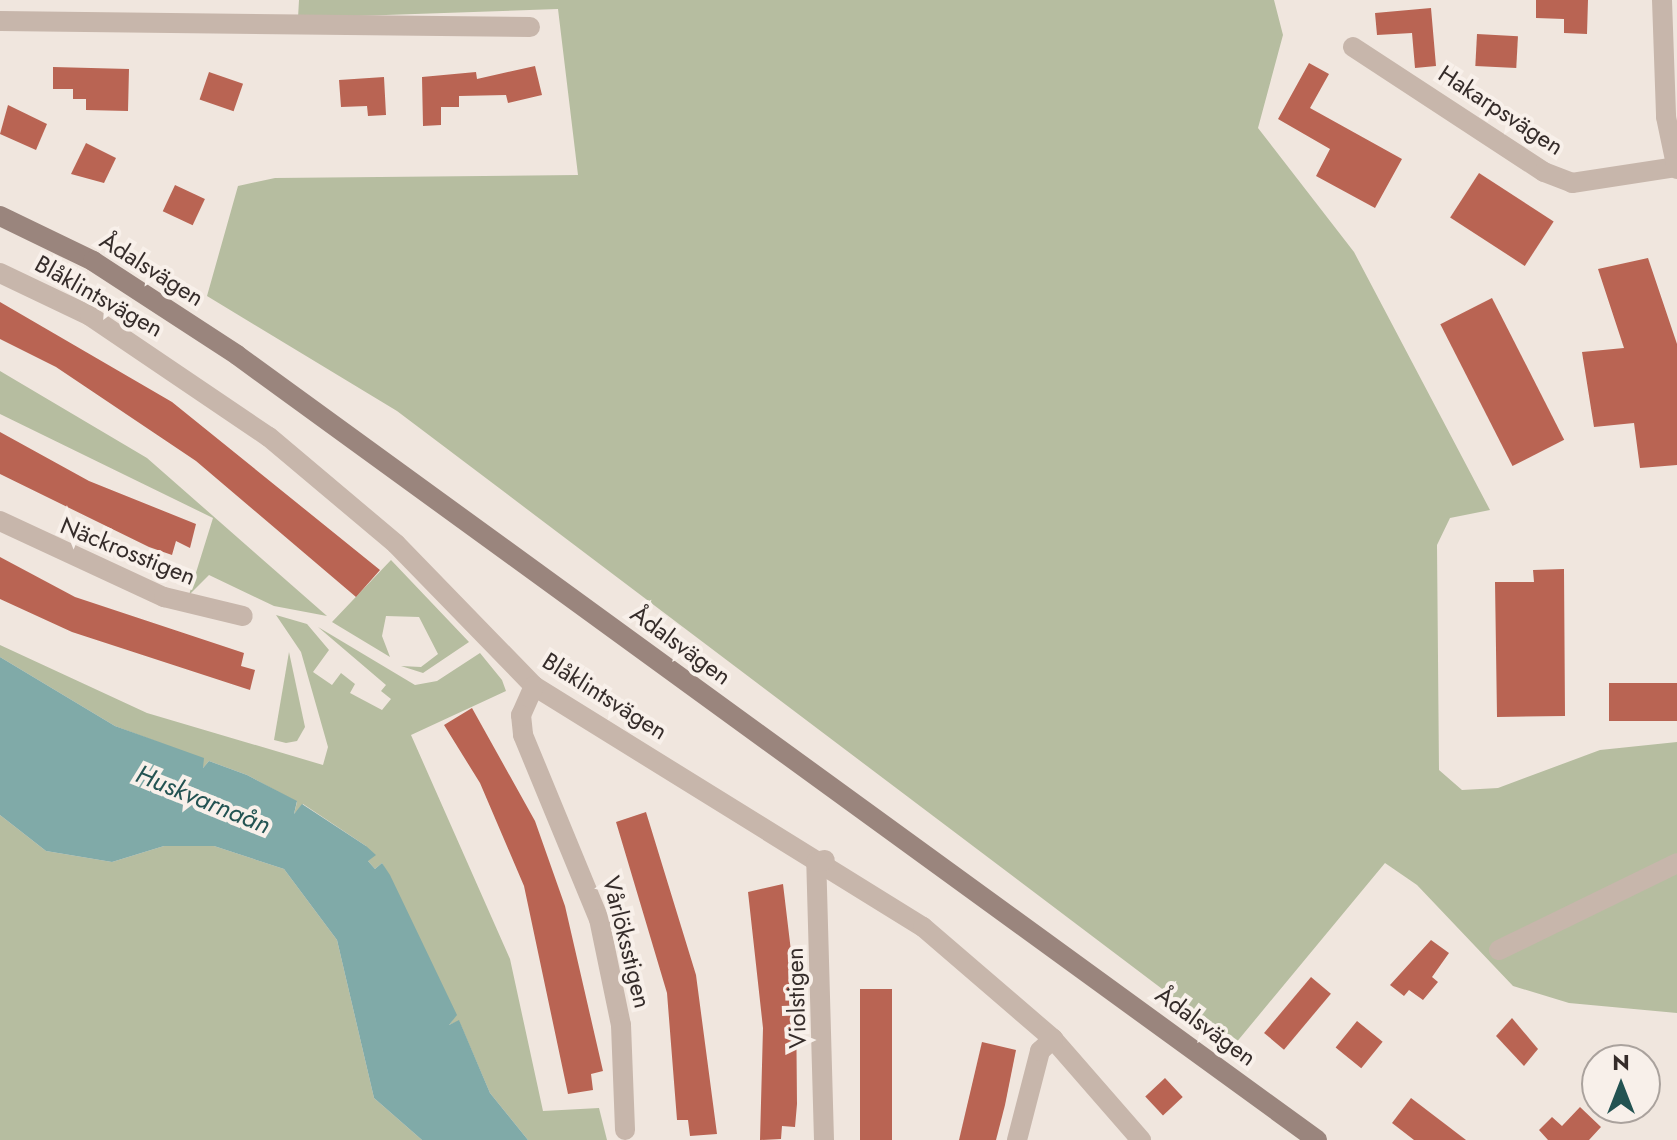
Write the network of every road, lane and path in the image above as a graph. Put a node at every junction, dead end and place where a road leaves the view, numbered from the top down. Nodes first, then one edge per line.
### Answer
1 (1662, 0) edge
2 (0, 21) edge
3 (530, 27) dead end
4 (1353, 47) dead end
5 (1677, 168) edge
6 (0, 216) edge
7 (0, 273) edge
8 (0, 521) edge
9 (243, 616) dead end
10 (534, 686) junction
11 (825, 860) junction
12 (1677, 863) edge
13 (1499, 950) dead end
14 (1053, 1039) junction
15 (625, 1130) dead end
16 (824, 1140) edge
17 (1017, 1140) edge
18 (1141, 1140) edge
19 (1317, 1140) edge

1 - 5 street, Hakarpsvägen
2 - 3 street
4 - 5 street, Hakarpsvägen
6 - 19 main road, Ådalsvägen
7 - 10 street, Blåklintsvägen
8 - 9 street, Näckrosstigen
10 - 11 street, Blåklintsvägen
10 - 15 street, Vårlöksstigen
11 - 14 street, Blåklintsvägen
11 - 16 street, Violstigen
12 - 13 street
14 - 17 street
14 - 18 street, Blåklintsvägen

